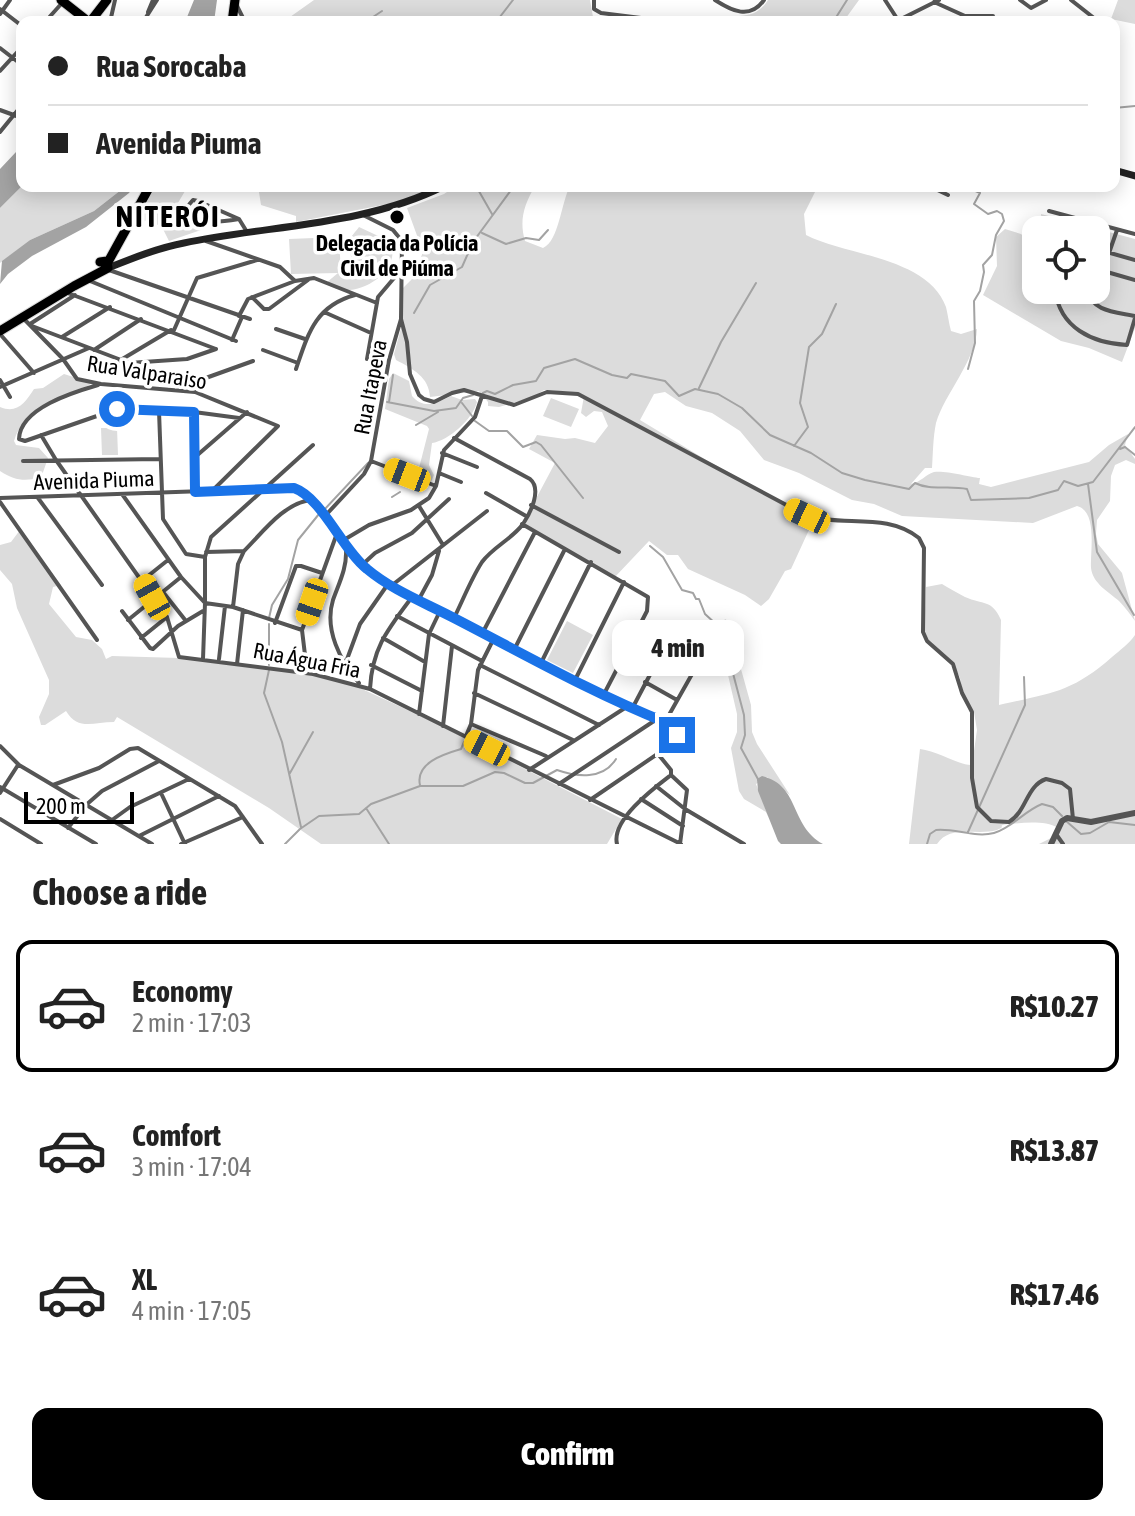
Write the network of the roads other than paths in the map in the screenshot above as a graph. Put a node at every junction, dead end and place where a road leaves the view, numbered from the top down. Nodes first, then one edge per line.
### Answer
1 (10, 0) edge
2 (107, 0) edge
3 (594, 0) edge
4 (715, 0) edge
5 (764, 0) edge
6 (1020, 0) edge
7 (1046, 0) edge
8 (1071, 0) edge
9 (63, 1) edge
10 (937, 1) edge
11 (1, 11) edge
12 (82, 16) edge
13 (95, 16) edge
14 (625, 16) edge
15 (908, 16) edge
16 (965, 16) joint
17 (993, 16) dead end
18 (1091, 16) edge
19 (0, 48) edge
20 (16, 54) edge
21 (12, 58) junction
22 (16, 61) edge
23 (0, 71) edge
24 (0, 110) edge
25 (16, 112) edge
26 (14, 115) junction
27 (0, 132) edge
28 (146, 192) edge
29 (430, 192) edge
30 (942, 192) edge
31 (948, 195) dead end
32 (1049, 211) dead end
33 (361, 214) junction
34 (239, 219) junction
35 (1117, 230) junction
36 (247, 232) junction
37 (1135, 234) edge
38 (201, 239) junction
39 (1110, 250) edge
40 (1110, 253) edge
41 (259, 260) junction
42 (1135, 260) edge
43 (107, 265) junction
44 (280, 267) junction
45 (401, 269) junction
46 (1110, 273) edge
47 (310, 278) junction
48 (87, 280) junction
49 (1135, 280) edge
50 (295, 281) junction
51 (286, 284) junction
52 (71, 291) junction
53 (357, 295) junction
54 (252, 297) junction
55 (187, 299) junction
56 (377, 303) junction
57 (1058, 304) edge
58 (1094, 304) edge
59 (110, 307) junction
60 (324, 312) junction
61 (241, 316) junction
62 (1135, 317) edge
63 (179, 318) junction
64 (141, 319) junction
65 (250, 319) dead end
66 (401, 319) junction
67 (28, 322) junction
68 (276, 329) dead end
69 (172, 330) junction
70 (0, 333) edge
71 (371, 333) junction
72 (62, 337) junction
73 (305, 339) junction
74 (92, 349) junction
75 (263, 350) dead end
76 (63, 359) junction
77 (367, 359) dead end
78 (119, 361) junction
79 (253, 361) dead end
80 (34, 373) junction
81 (0, 380) edge
82 (101, 384) junction
83 (2, 386) edge
84 (175, 389) junction
85 (482, 396) junction
86 (10, 397) dead end
87 (159, 411) junction
88 (194, 412) junction
89 (247, 412) junction
90 (239, 418) junction
91 (41, 435) junction
92 (454, 438) junction
93 (313, 445) dead end
94 (442, 453) junction
95 (194, 458) junction
96 (159, 459) junction
97 (56, 460) junction
98 (23, 461) dead end
99 (371, 461) junction
100 (477, 467) dead end
101 (439, 473) junction
102 (461, 482) dead end
103 (436, 486) junction
104 (264, 489) junction
105 (195, 492) junction
106 (211, 492) junction
107 (486, 493) dead end
108 (122, 494) junction
109 (161, 494) junction
110 (80, 495) junction
111 (38, 498) junction
112 (449, 499) dead end
113 (0, 500) edge
114 (311, 500) junction
115 (531, 505) junction
116 (419, 506) junction
117 (487, 511) dead end
118 (325, 516) junction
119 (526, 516) junction
120 (427, 520) junction
121 (522, 524) junction
122 (535, 532) junction
123 (336, 535) junction
124 (342, 541) junction
125 (346, 547) junction
126 (441, 547) junction
127 (565, 548) junction
128 (244, 551) junction
129 (619, 552) dead end
130 (205, 555) junction
131 (168, 560) junction
132 (591, 562) junction
133 (362, 565) junction
134 (322, 573) junction
135 (181, 577) junction
136 (143, 580) junction
137 (624, 582) junction
138 (102, 585) dead end
139 (389, 585) junction
140 (163, 592) junction
141 (412, 597) junction
142 (153, 599) junction
143 (418, 601) junction
144 (205, 603) junction
145 (225, 606) junction
146 (233, 607) junction
147 (205, 610) junction
148 (243, 610) junction
149 (122, 611) dead end
150 (440, 611) junction
151 (397, 616) junction
152 (167, 617) junction
153 (454, 618) junction
154 (128, 620) junction
155 (186, 622) junction
156 (275, 623) junction
157 (302, 630) junction
158 (172, 631) junction
159 (673, 631) dead end
160 (429, 634) junction
161 (482, 634) junction
162 (141, 638) junction
163 (383, 638) junction
164 (97, 640) dead end
165 (493, 640) junction
166 (709, 644) dead end
167 (452, 646) junction
168 (514, 650) junction
169 (203, 659) junction
170 (219, 661) junction
171 (425, 662) junction
172 (481, 663) junction
173 (541, 663) junction
174 (237, 664) junction
175 (345, 664) junction
176 (371, 665) junction
177 (313, 674) junction
178 (575, 680) junction
179 (645, 682) junction
180 (361, 686) junction
181 (370, 689) junction
182 (422, 691) junction
183 (474, 693) junction
184 (604, 694) junction
185 (677, 700) junction
186 (631, 706) junction
187 (419, 714) junction
188 (657, 719) junction
189 (665, 722) junction
190 (471, 724) junction
191 (599, 725) junction
192 (443, 726) junction
193 (465, 737) junction
194 (574, 740) junction
195 (0, 746) edge
196 (658, 754) junction
197 (547, 757) junction
198 (159, 761) junction
199 (19, 765) junction
200 (529, 770) junction
201 (671, 775) junction
202 (189, 779) junction
203 (559, 784) junction
204 (53, 785) junction
205 (656, 786) junction
206 (1, 790) edge
207 (161, 793) junction
208 (219, 796) junction
209 (641, 799) junction
210 (590, 800) junction
211 (86, 805) junction
212 (685, 809) junction
213 (1135, 813) edge
214 (243, 817) junction
215 (173, 818) junction
216 (625, 818) junction
217 (0, 819) edge
218 (1069, 819) junction
219 (112, 820) junction
220 (683, 826) junction
221 (68, 828) junction
222 (1056, 834) junction
223 (138, 836) junction
224 (41, 844) edge
225 (96, 844) edge
226 (152, 844) edge
227 (184, 844) edge
228 (262, 844) edge
229 (617, 844) edge
230 (680, 844) edge
231 (744, 844) edge
232 (1051, 844) edge
233 (1063, 844) edge

1 - 11 street
2 - 13 main road
3 - 14 street
4 - 5 street
6 - 7 street
8 - 18 street
9 - 12 main road
10 - 15 street
10 - 16 street
16 - 17 street
19 - 21 street
20 - 21 street
21 - 22 street
21 - 23 street
24 - 26 street
25 - 26 street
26 - 27 street
28 - 43 main road
29 - 33 main road
30 - 31 street
32 - 35 street
33 - 36 main road
33 - 45 street
34 - 34 street
34 - 36 street
35 - 37 street
35 - 39 street
36 - 38 main road
38 - 41 street
38 - 43 main road
40 - 42 street
41 - 44 street
41 - 55 street
43 - 48 main road
43 - 52 main road
43 - 55 street
44 - 50 street
44 - 51 street
45 - 56 street
45 - 66 street
46 - 49 street
47 - 50 street
47 - 53 street
47 - 54 street
48 - 52 main road
48 - 63 street
50 - 51 street
51 - 54 street
52 - 59 street
52 - 67 main road
53 - 56 street
53 - 60 street
54 - 61 street
55 - 61 street
55 - 63 street
56 - 71 street
57 - 62 street
58 - 62 street
59 - 64 street
59 - 72 street
60 - 71 street
60 - 73 street
61 - 63 street
61 - 65 street
63 - 69 street
64 - 69 street
64 - 74 street
66 - 85 street
66 - 99 street, Rua Itapeva
67 - 70 main road
67 - 72 street
67 - 76 street, Rua Valparaiso
68 - 73 street
69 - 78 street
69 - 78 street
70 - 80 street
71 - 77 street
72 - 74 street
73 - 75 street
74 - 76 street
74 - 78 street
76 - 80 street
76 - 82 street, Rua Valparaiso
79 - 84 street
80 - 83 street
81 - 83 street
82 - 84 street, Rua Valparaiso
82 - 91 street
83 - 86 street
84 - 89 street, Rua Valparaiso
85 - 92 street
85 - 218 street
87 - 88 street
87 - 91 street
87 - 96 street
88 - 90 street
88 - 95 street
89 - 90 street
89 - 106 street, Rua Valparaiso
90 - 95 street
91 - 97 street
92 - 94 street
92 - 115 street
93 - 104 street
94 - 100 street
94 - 101 street
95 - 105 street
96 - 97 street
96 - 109 street
97 - 98 street
97 - 110 street
99 - 103 street, Rua Itapeva
99 - 118 street, Rua Itapeva
101 - 102 street
101 - 103 street
103 - 116 street
104 - 106 street, Avenida Piuma
104 - 114 street, Avenida Piuma
104 - 130 street
105 - 106 street, Avenida Piuma
105 - 109 street, Avenida Piuma
107 - 119 street
108 - 109 street, Avenida Piuma
108 - 110 street, Avenida Piuma
108 - 131 street
109 - 130 street
110 - 111 street, Avenida Piuma
110 - 136 street
111 - 113 street, Avenida Piuma
111 - 138 street
112 - 120 street
113 - 164 street
114 - 118 street
114 - 128 street
115 - 119 street
115 - 129 street
116 - 120 street
116 - 124 street
117 - 126 street
118 - 123 street
119 - 121 street
120 - 126 street
120 - 133 street
121 - 122 street
121 - 153 street
122 - 127 street
122 - 161 street
123 - 124 street
123 - 134 street
124 - 125 street
125 - 133 street
125 - 175 street
126 - 139 street
126 - 143 street
127 - 132 street
127 - 168 street
128 - 130 street
128 - 146 street
130 - 144 street
131 - 135 street
131 - 136 street
132 - 137 street
132 - 173 street
133 - 139 street
134 - 156 street
134 - 157 street
135 - 140 street
135 - 144 street
136 - 142 street
137 - 178 street
137 - 184 street
139 - 141 street
139 - 175 street
140 - 142 street
140 - 155 street
141 - 143 street
141 - 151 street
142 - 152 street
142 - 154 street
143 - 150 street
144 - 145 street
144 - 147 street
145 - 146 street
145 - 170 street
146 - 148 street
147 - 155 street
147 - 169 street
148 - 156 street
148 - 174 street
149 - 154 street
150 - 153 street
150 - 160 street
151 - 160 street
151 - 163 street
152 - 158 street
152 - 162 street
153 - 161 street
154 - 162 street
155 - 158 street
156 - 157 street
157 - 177 street
158 - 162 street
158 - 169 street, Rua Água Fria
159 - 179 street
160 - 167 street
160 - 171 street
161 - 165 street
163 - 171 street
163 - 176 street
165 - 168 street
165 - 172 street
166 - 185 street
167 - 172 street
167 - 192 street
168 - 173 street
169 - 170 street, Rua Água Fria
170 - 174 street, Rua Água Fria
171 - 182 street
172 - 183 street
172 - 191 street
173 - 178 street
174 - 177 street, Rua Água Fria
175 - 180 street
176 - 181 street
176 - 182 street
177 - 180 street, Rua Água Fria
178 - 184 street
179 - 185 street
179 - 186 street
180 - 181 street, Rua Água Fria
181 - 187 street, Rua Água Fria
182 - 187 street
183 - 190 street
183 - 194 street
184 - 186 street
185 - 189 street
186 - 188 street
186 - 191 street
187 - 192 street, Rua Água Fria
188 - 189 street
188 - 203 street
189 - 196 street
190 - 193 street
190 - 197 street
191 - 194 street
192 - 193 street, Rua Água Fria
193 - 200 street, Rua Água Fria
194 - 197 street
195 - 199 street
196 - 201 street
196 - 210 street
197 - 200 street
198 - 202 street
198 - 204 street
198 - 211 street
199 - 204 street
199 - 206 street
200 - 203 street, Rua Água Fria
201 - 205 street
201 - 212 street
202 - 207 street
202 - 208 street
203 - 210 street, Rua Água Fria
204 - 211 street
205 - 209 street
205 - 212 street
206 - 221 street
207 - 215 street
207 - 219 street
208 - 214 street
208 - 215 street
209 - 216 street
209 - 220 street
210 - 216 street, Rua Água Fria
211 - 219 street
211 - 221 street
212 - 220 street
212 - 231 street
213 - 218 street
214 - 227 street
214 - 228 street
215 - 223 street
215 - 227 street
216 - 229 street
216 - 230 street, Rua Água Fria
217 - 224 street
218 - 222 street
219 - 223 street
220 - 230 street
221 - 225 street
222 - 232 street
222 - 233 street
223 - 226 street

